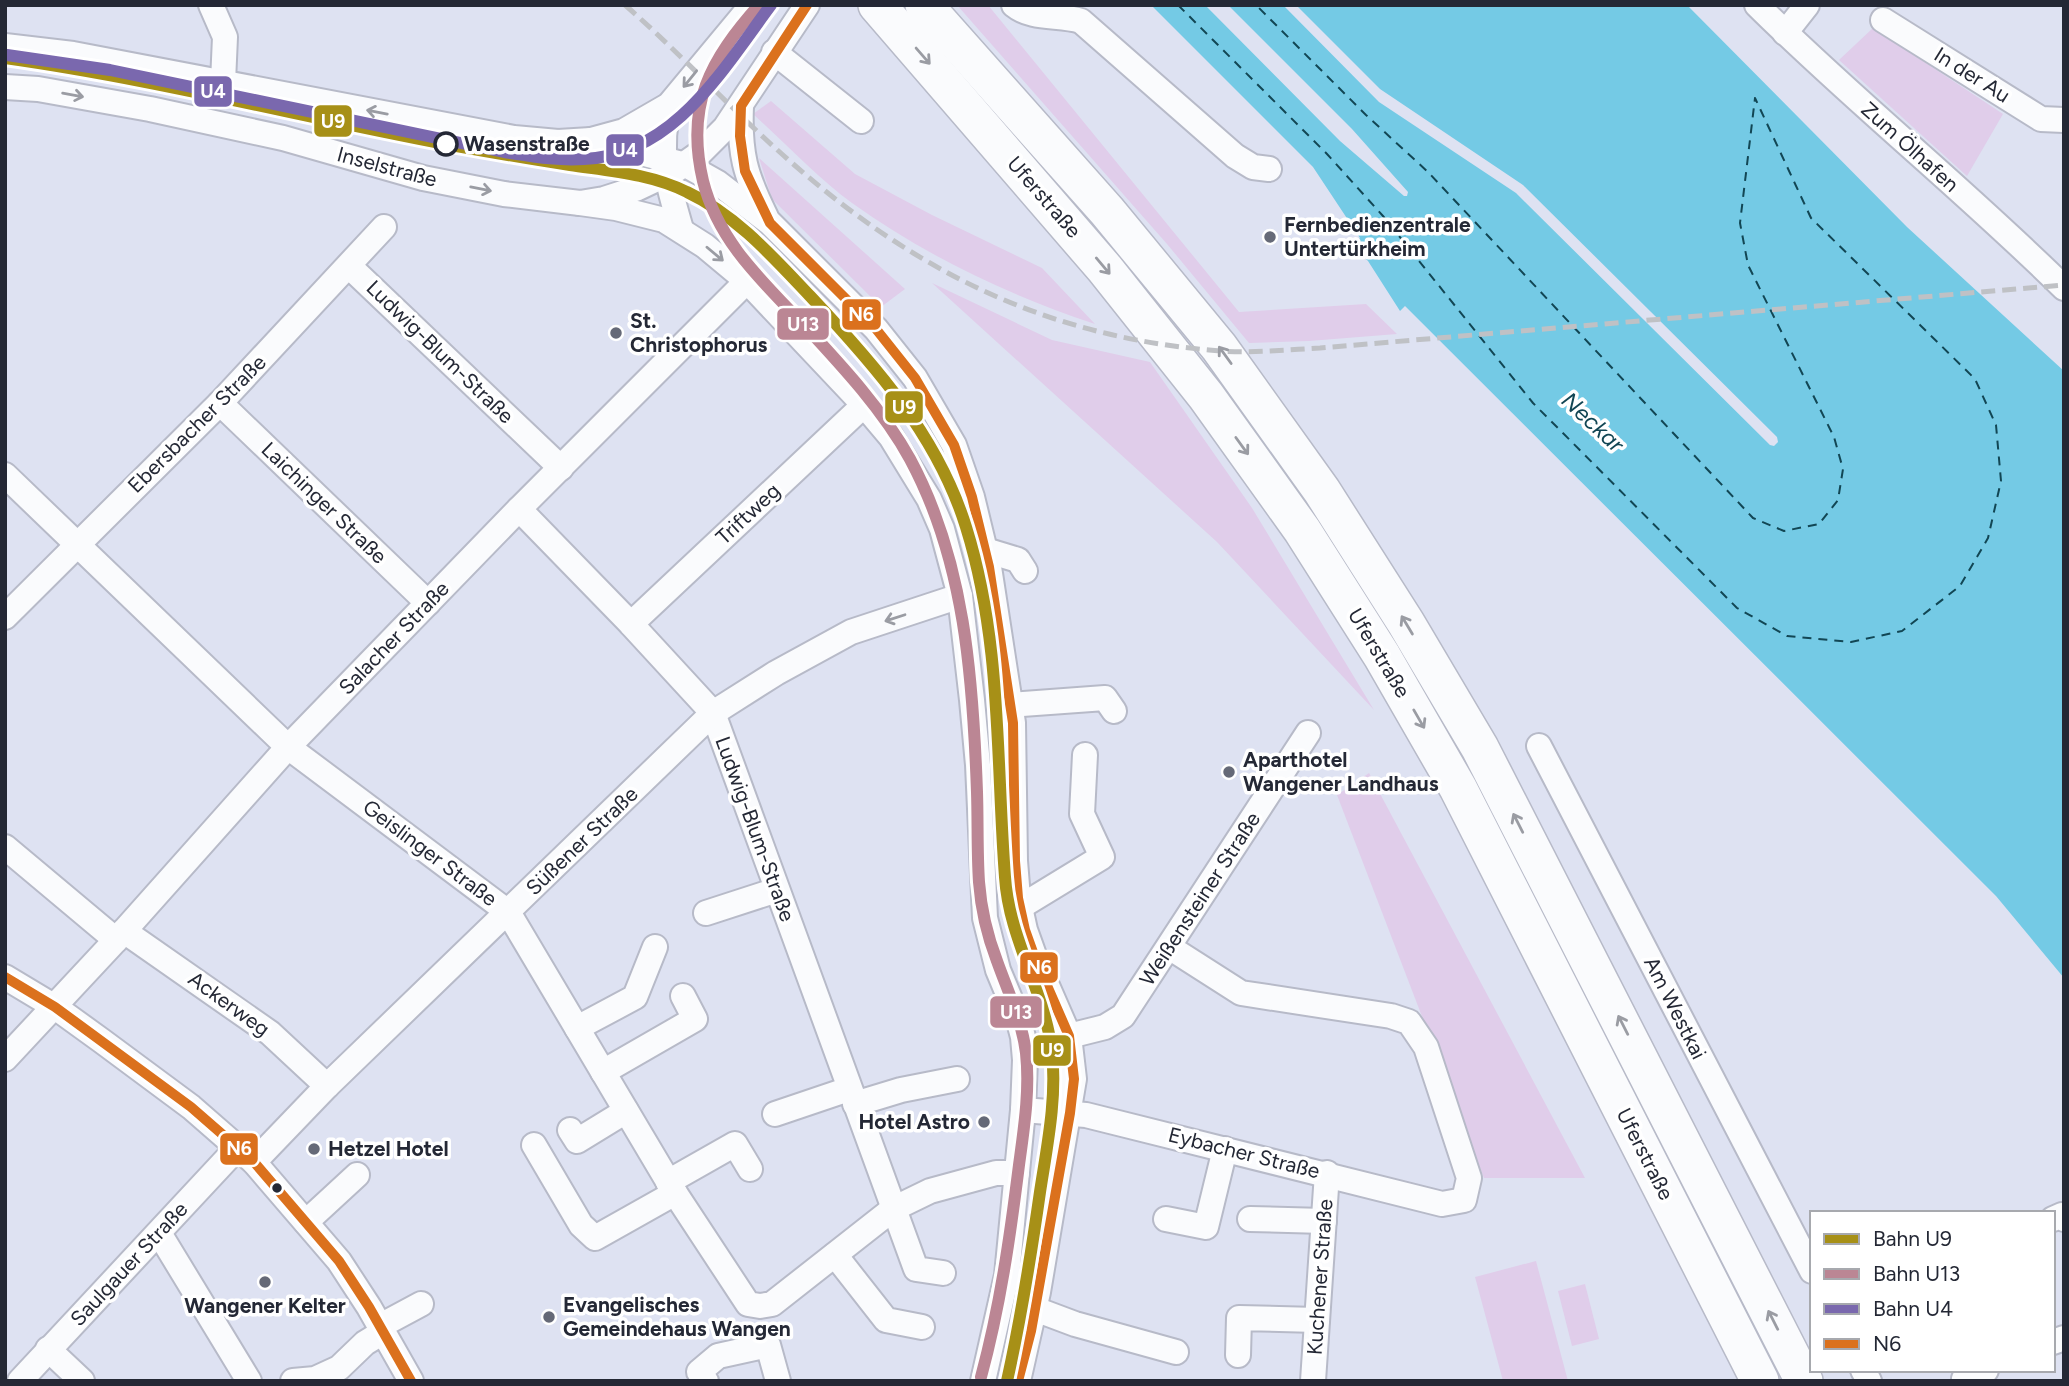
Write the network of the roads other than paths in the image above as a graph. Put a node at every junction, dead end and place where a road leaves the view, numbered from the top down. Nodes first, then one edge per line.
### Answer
1 (211, 5) edge
2 (752, 5) edge
3 (807, 5) edge
4 (877, 5) edge
5 (924, 5) edge
6 (1014, 5) edge
7 (1757, 5) edge
8 (1807, 5) edge
9 (1883, 20) dead end
10 (1786, 33) junction
11 (5, 47) edge
12 (774, 52) junction
13 (223, 82) junction
14 (5, 87) edge
15 (669, 105) junction
16 (741, 106) junction
17 (2064, 120) edge
18 (862, 121) dead end
19 (591, 140) junction
20 (672, 166) junction
21 (1269, 169) dead end
22 (580, 203) junction
23 (770, 223) junction
24 (384, 227) dead end
25 (681, 229) junction
26 (349, 266) junction
27 (747, 281) junction
28 (2064, 289) edge
29 (220, 403) junction
30 (864, 405) junction
31 (561, 468) junction
32 (5, 475) edge
33 (519, 509) junction
34 (77, 545) junction
35 (985, 550) junction
36 (1026, 571) dead end
37 (960, 596) junction
38 (428, 603) junction
39 (5, 617) edge
40 (631, 624) junction
41 (1010, 705) junction
42 (1114, 711) dead end
43 (713, 713) junction
44 (1308, 733) dead end
45 (1539, 746) dead end
46 (288, 747) junction
47 (1086, 755) dead end
48 (5, 847) edge
49 (777, 890) junction
50 (1020, 907) junction
51 (508, 912) junction
52 (713, 917) dead end
53 (120, 935) junction
54 (655, 947) dead end
55 (1169, 947) junction
56 (5, 977) edge
57 (683, 996) dead end
58 (55, 1007) junction
59 (577, 1028) junction
60 (1069, 1036) junction
61 (5, 1059) edge
62 (603, 1072) junction
63 (957, 1079) dead end
64 (327, 1086) junction
65 (852, 1096) junction
66 (1023, 1110) junction
67 (626, 1111) junction
68 (1070, 1113) junction
69 (775, 1114) dead end
70 (570, 1130) dead end
71 (534, 1145) dead end
72 (1225, 1149) junction
73 (246, 1154) junction
74 (750, 1169) dead end
75 (1017, 1173) junction
76 (1327, 1173) junction
77 (357, 1175) dead end
78 (671, 1188) junction
79 (893, 1209) junction
80 (1166, 1219) dead end
81 (1250, 1219) dead end
82 (1324, 1221) junction
83 (306, 1222) junction
84 (159, 1233) junction
85 (835, 1255) junction
86 (1810, 1267) edge
87 (943, 1273) dead end
88 (1243, 1301) dead end
89 (421, 1304) dead end
90 (1035, 1308) junction
91 (1317, 1316) junction
92 (922, 1327) dead end
93 (382, 1329) junction
94 (48, 1349) junction
95 (1176, 1352) dead end
96 (1238, 1355) dead end
97 (20, 1381) edge
98 (82, 1381) edge
99 (249, 1381) edge
100 (293, 1381) edge
101 (411, 1381) edge
102 (706, 1381) edge
103 (778, 1381) edge
104 (984, 1381) edge
105 (1018, 1381) edge
106 (1313, 1381) edge
107 (1760, 1381) edge
108 (1804, 1381) edge

1 - 13 street
2 -> 15 street
3 - 12 street, Inselstraße
4 -> 107 highway, Uferstraße
108 -> 5 highway, Uferstraße
6 - 21 street
7 - 10 street, Zum Ölhafen
8 - 10 street
9 - 17 street, In der Au
10 - 28 street, Zum Ölhafen
11 - 13 street
12 - 16 street, Inselstraße
12 - 18 street
19 -> 13 street
14 -> 22 street, Inselstraße
15 - 19 street
15 - 20 street
16 - 20 street, Inselstraße
16 - 23 street
19 - 20 street
20 - 22 street, Inselstraße
20 - 23 street
20 - 25 street
22 - 25 street
23 - 35 street
24 - 26 street, Ebersbacher Straße
25 -> 27 street
26 - 29 street, Ebersbacher Straße
26 - 31 street, Ludwig-Blum-Straße
27 - 30 street
27 - 31 street, Salacher Straße
29 - 34 street, Ebersbacher Straße
29 - 38 street, Laichinger Straße
30 - 37 street
30 - 40 street, Triftweg
31 - 33 street, Salacher Straße
32 - 34 street, Geislinger Straße
33 - 38 street, Salacher Straße
33 - 40 street, Ludwig-Blum-Straße
34 - 39 street, Ebersbacher Straße
34 - 46 street, Geislinger Straße
35 - 36 street
35 - 41 street
37 -> 43 street, Süßener Straße
37 - 66 street
38 - 46 street, Salacher Straße
40 - 43 street, Ludwig-Blum-Straße
41 - 42 street
41 - 50 street
43 - 49 street, Ludwig-Blum-Straße
43 - 51 street, Süßener Straße
44 - 55 street, Weißensteiner Straße
45 - 86 street, Am Westkai
46 - 51 street, Geislinger Straße
46 - 53 street, Salacher Straße
47 - 50 street
48 - 53 street, Ackerweg
49 - 52 street
49 - 65 street, Ludwig-Blum-Straße
50 - 60 street
51 - 59 street, Geislinger Straße
51 - 64 street, Süßener Straße
53 - 58 street, Salacher Straße
53 - 64 street, Ackerweg
54 - 59 street
55 - 60 street, Weißensteiner Straße
55 - 76 street, Eybacher Straße
56 - 58 street
57 - 62 street
58 - 61 street, Salacher Straße
58 - 73 street
59 - 62 street, Geislinger Straße
60 - 68 street
62 - 67 street, Geislinger Straße
63 - 65 street
64 - 73 street, Süßener Straße
65 - 69 street
65 - 79 street, Ludwig-Blum-Straße
66 - 68 street, Eybacher Straße
66 - 75 street
67 - 70 street
67 - 78 street, Geislinger Straße
68 - 72 street, Eybacher Straße
68 - 90 street
71 - 78 street
72 - 76 street, Eybacher Straße
72 - 80 street
73 - 83 street
73 - 84 street, Saulgauer Straße
74 - 78 street
75 - 79 street
75 - 104 street
76 - 82 street, Kuchener Straße
77 - 83 street
78 - 85 street, Geislinger Straße
79 - 85 street
79 - 87 street, Ludwig-Blum-Straße
81 - 82 street
82 - 91 street, Kuchener Straße
83 - 93 street
84 - 94 street, Saulgauer Straße
84 - 99 street
85 - 92 street
88 - 91 street
89 - 93 street
90 - 95 street
90 - 105 street
91 - 96 street
91 - 106 street, Kuchener Straße
93 - 100 street
93 - 101 street
94 - 97 street, Saulgauer Straße
94 - 98 street
102 - 103 street

